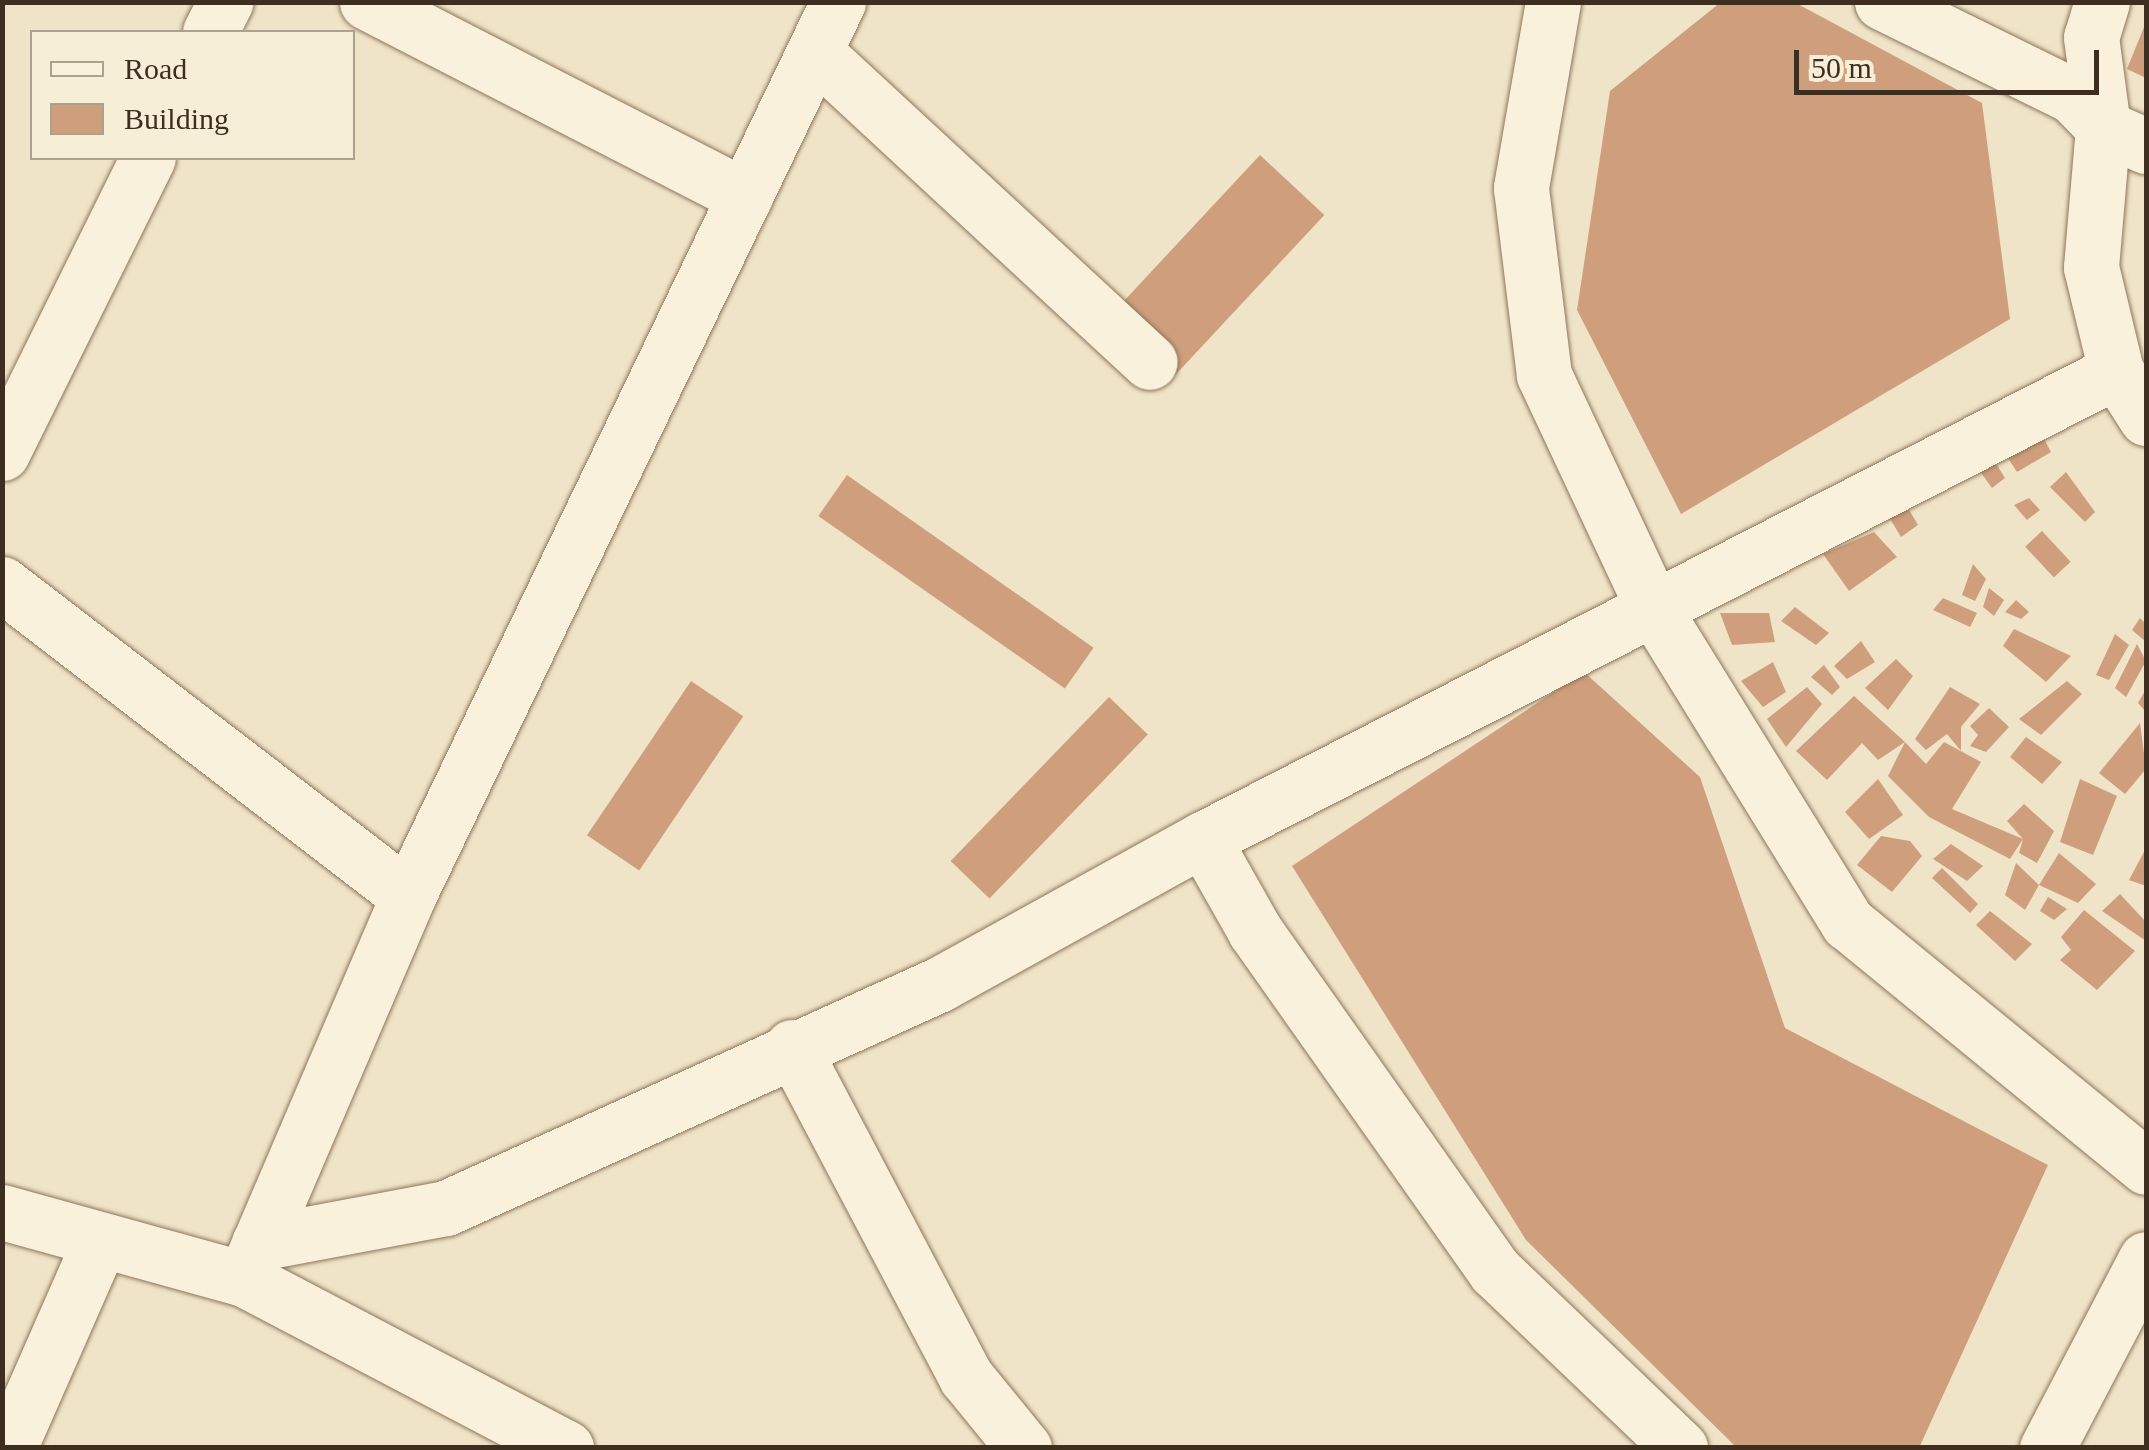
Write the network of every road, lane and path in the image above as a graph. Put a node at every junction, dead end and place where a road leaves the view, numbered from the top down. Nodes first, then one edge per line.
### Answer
1 (225, 2) edge
2 (367, 2) edge
3 (838, 2) edge
4 (1553, 2) edge
5 (1882, 2) edge
6 (2102, 2) edge
7 (211, 30) edge
8 (814, 52) junction
9 (2125, 137) edge
10 (147, 160) edge
11 (745, 196) junction
12 (1150, 362) dead end
13 (2116, 371) junction
14 (2146, 418) edge
15 (2, 453) edge
16 (2, 584) edge
17 (1652, 606) junction
18 (1203, 839) junction
19 (408, 896) junction
20 (792, 1047) junction
21 (2146, 1167) edge
22 (2, 1212) edge
23 (98, 1245) junction
24 (2146, 1259) edge
25 (252, 1261) junction
26 (555, 1445) edge
27 (10, 1448) edge
28 (1024, 1448) edge
29 (1680, 1448) edge
30 (2048, 1448) edge

1 - 7 street
2 - 11 street
3 - 8 street
4 - 17 street
5 - 9 street
6 - 9 street
8 - 11 street
8 - 12 street
9 - 13 street
10 - 15 street
11 - 19 street
13 - 14 street
13 - 17 street
16 - 19 street
17 - 18 street
17 - 21 street
18 - 20 street
18 - 29 street
19 - 25 street
20 - 25 street
20 - 28 street
22 - 23 street
23 - 25 street
23 - 27 street
24 - 30 street
25 - 26 street

